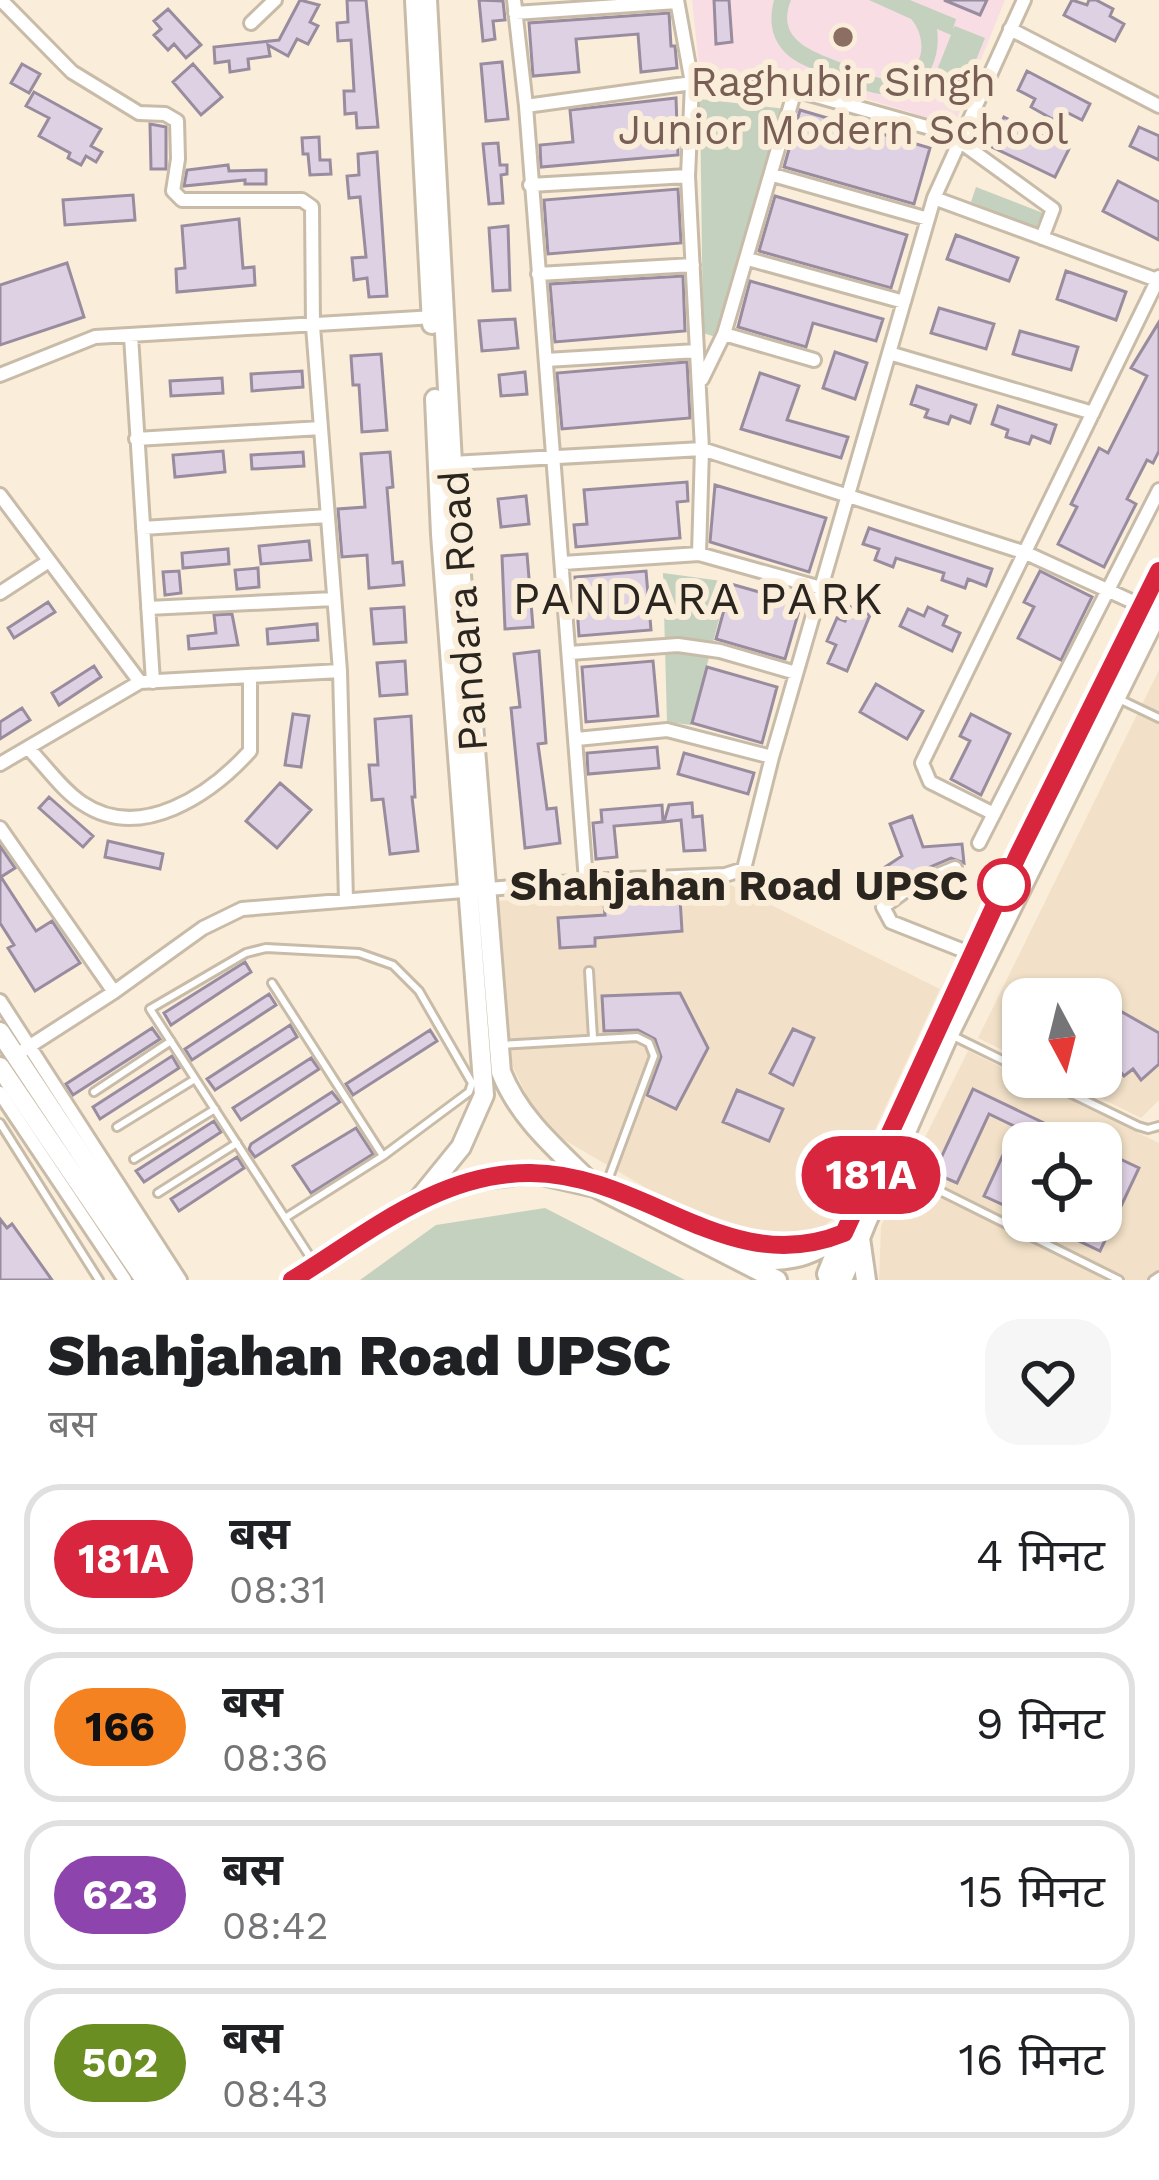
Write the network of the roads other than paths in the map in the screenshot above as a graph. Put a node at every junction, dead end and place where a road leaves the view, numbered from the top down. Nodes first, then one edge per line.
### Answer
1 (1, 0) edge
2 (275, 0) edge
3 (415, 0) edge
4 (427, 0) edge
5 (1024, 0) edge
6 (677, 1) edge
7 (515, 6) edge
8 (251, 22) dead end
9 (1010, 29) junction
10 (692, 83) junction
11 (795, 90) junction
12 (526, 106) junction
13 (1159, 106) edge
14 (961, 140) junction
15 (773, 175) junction
16 (688, 176) junction
17 (530, 185) junction
18 (934, 198) junction
19 (928, 219) junction
20 (1042, 238) junction
21 (748, 259) junction
22 (693, 265) junction
23 (538, 274) junction
24 (1158, 278) edge
25 (904, 302) junction
26 (437, 317) junction
27 (313, 326) junction
28 (724, 334) junction
29 (130, 335) junction
30 (739, 339) junction
31 (697, 351) junction
32 (889, 352) junction
33 (546, 360) junction
34 (814, 360) dead end
35 (706, 365) junction
36 (0, 375) edge
37 (699, 388) junction
38 (1093, 412) junction
39 (321, 428) junction
40 (136, 439) junction
41 (702, 449) junction
42 (554, 457) junction
43 (452, 463) junction
44 (1159, 490) edge
45 (0, 495) edge
46 (848, 495) junction
47 (328, 516) junction
48 (142, 528) junction
49 (1026, 553) junction
50 (699, 554) junction
51 (49, 561) junction
52 (562, 563) junction
53 (1159, 571) edge
54 (820, 588) junction
55 (1109, 589) junction
56 (0, 593) edge
57 (334, 599) junction
58 (148, 608) junction
59 (1150, 608) edge
60 (570, 653) junction
61 (340, 671) junction
62 (796, 674) junction
63 (250, 677) junction
64 (146, 682) junction
65 (1115, 698) junction
66 (1159, 718) edge
67 (577, 739) junction
68 (28, 748) junction
69 (772, 757) junction
70 (0, 764) edge
71 (994, 814) junction
72 (0, 828) edge
73 (979, 844) dead end
74 (955, 868) dead end
75 (586, 881) junction
76 (477, 891) junction
77 (346, 900) junction
78 (972, 955) junction
79 (589, 971) dead end
80 (272, 982) dead end
81 (114, 992) junction
82 (0, 1001) edge
83 (0, 1032) edge
84 (949, 1034) junction
85 (593, 1038) junction
86 (171, 1041) junction
87 (500, 1045) junction
88 (15, 1056) edge
89 (1002, 1060) edge
90 (195, 1079) junction
91 (0, 1093) edge
92 (94, 1093) dead end
93 (1080, 1098) edge
94 (215, 1109) junction
95 (0, 1123) edge
96 (1159, 1126) edge
97 (117, 1127) dead end
98 (237, 1143) junction
99 (383, 1156) junction
100 (134, 1159) dead end
101 (891, 1166) junction
102 (599, 1189) junction
103 (158, 1193) dead end
104 (418, 1200) junction
105 (285, 1218) junction
106 (852, 1235) junction
107 (738, 1260) junction
108 (316, 1266) junction
109 (831, 1279) edge
110 (99, 1280) edge
111 (125, 1280) edge
112 (145, 1280) edge
113 (164, 1280) edge
114 (180, 1280) edge
115 (292, 1280) edge
116 (777, 1280) edge
117 (866, 1280) edge
118 (1118, 1280) edge

1 - 27 street
2 - 8 street
3 - 26 main road, Pandara Road
4 - 26 main road, Pandara Road
5 - 9 street
6 - 7 street
6 - 10 street
7 - 12 street
9 - 13 street
9 - 14 street
10 - 11 street
10 - 12 street
10 - 16 street
11 - 14 street
11 - 15 street
12 - 17 street
14 - 18 street
14 - 20 street
15 - 19 street
15 - 21 street
16 - 17 street
16 - 22 street
17 - 23 street
18 - 19 street
18 - 20 street
19 - 25 street
20 - 24 street
21 - 25 street
21 - 28 street
22 - 23 street
22 - 31 street
23 - 33 street
24 - 38 street
25 - 32 street
26 - 27 street
26 - 43 main road, Pandara Road
26 - 76 main road, Pandara Road
27 - 29 street
27 - 39 street
28 - 30 street
28 - 35 street
29 - 36 street
29 - 40 street
30 - 34 street
30 - 35 street
31 - 33 street
31 - 37 street
32 - 38 street
32 - 46 street
33 - 42 street
35 - 37 street
37 - 41 street
38 - 49 street
39 - 40 street
39 - 47 street
40 - 48 street
41 - 42 street
41 - 46 street
41 - 50 street
42 - 43 street
42 - 52 street
43 - 76 main road, Pandara Road
44 - 55 street
45 - 51 street
46 - 49 street
46 - 54 street
47 - 48 street
47 - 57 street
48 - 58 street
49 - 55 street
49 - 71 street
50 - 52 street
50 - 54 street
51 - 56 street
51 - 64 street
52 - 60 street
53 - 59 main road
54 - 62 street
55 - 59 street
55 - 71 street
57 - 58 street
57 - 61 street
58 - 64 street
59 - 65 main road
59 - 78 main road
60 - 62 street
60 - 67 street
61 - 63 street
61 - 77 street
62 - 69 street
63 - 64 street
63 - 68 street
64 - 68 street
65 - 66 lane
65 - 84 main road
67 - 69 street
67 - 75 street
68 - 70 street
69 - 75 street
71 - 73 street
72 - 81 street
74 - 78 street
75 - 76 street
76 - 77 street
76 - 87 main road, Pandara Road
76 - 104 main road, Pandara Road
77 - 81 street
78 - 106 main road
79 - 85 lane
80 - 99 lane
81 - 88 street
82 - 88 street
83 - 88 main road
84 - 89 lane
84 - 101 main road
85 - 87 lane
85 - 102 lane
86 - 90 lane
86 - 92 lane
86 - 99 lane
87 - 102 main road, Pandara Road
88 - 112 main road
88 - 113 main road
88 - 114 street
90 - 94 lane
90 - 97 lane
91 - 111 street
93 - 96 lane
94 - 98 lane
94 - 100 lane
95 - 110 lane
98 - 103 lane
98 - 105 lane
99 - 105 lane
101 - 106 main road
101 - 118 lane
102 - 104 main road
102 - 107 main road
104 - 108 main road
105 - 108 lane
106 - 107 main road
106 - 109 main road
106 - 117 main road
107 - 116 main road
108 - 115 main road

